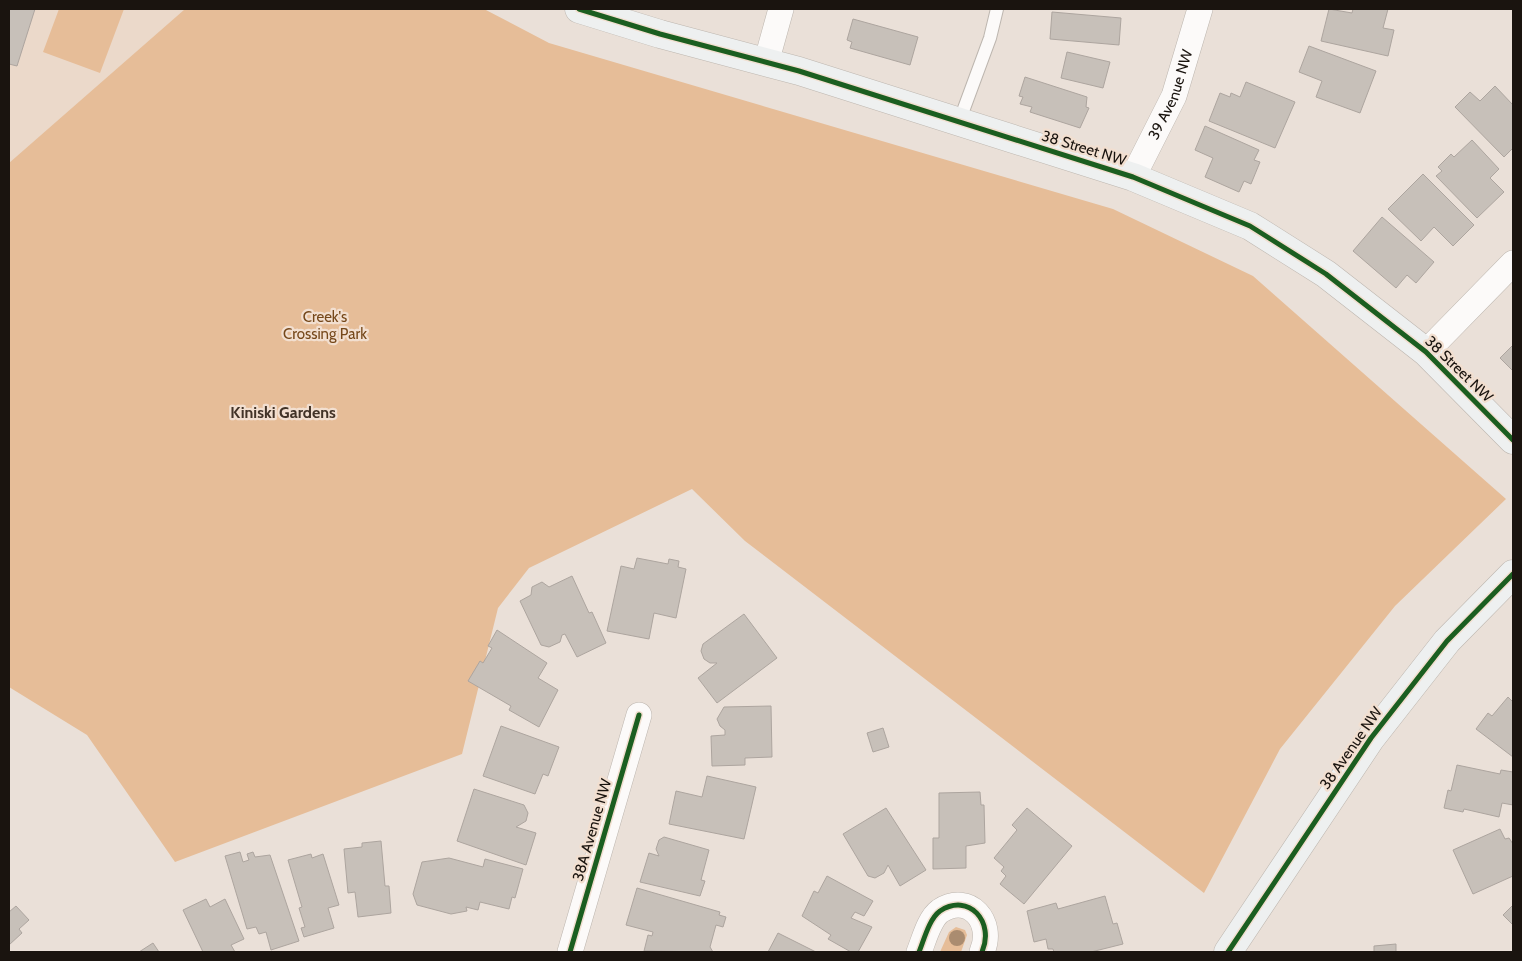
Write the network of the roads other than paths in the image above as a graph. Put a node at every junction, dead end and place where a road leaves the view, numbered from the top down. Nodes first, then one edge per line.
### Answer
1 (579, 9) edge
2 (781, 9) edge
3 (998, 9) edge
4 (1200, 9) edge
5 (766, 63) junction
6 (959, 122) junction
7 (1133, 177) junction
8 (1513, 263) edge
9 (1426, 352) junction
10 (1513, 440) edge
11 (1513, 574) edge
12 (639, 715) dead end
13 (570, 952) edge
14 (919, 952) edge
15 (982, 952) edge
16 (1228, 952) edge

1 - 5 street, 38 Street NW
2 - 5 street
3 - 6 lane
4 - 7 street, 39 Avenue NW
5 - 6 street, 38 Street NW
6 - 7 street, 38 Street NW
7 - 9 street, 38 Street NW
8 - 9 street
9 - 10 street, 38 Street NW
11 - 16 street, 38 Avenue NW
12 - 13 street, 38A Avenue NW
14 - 15 street

